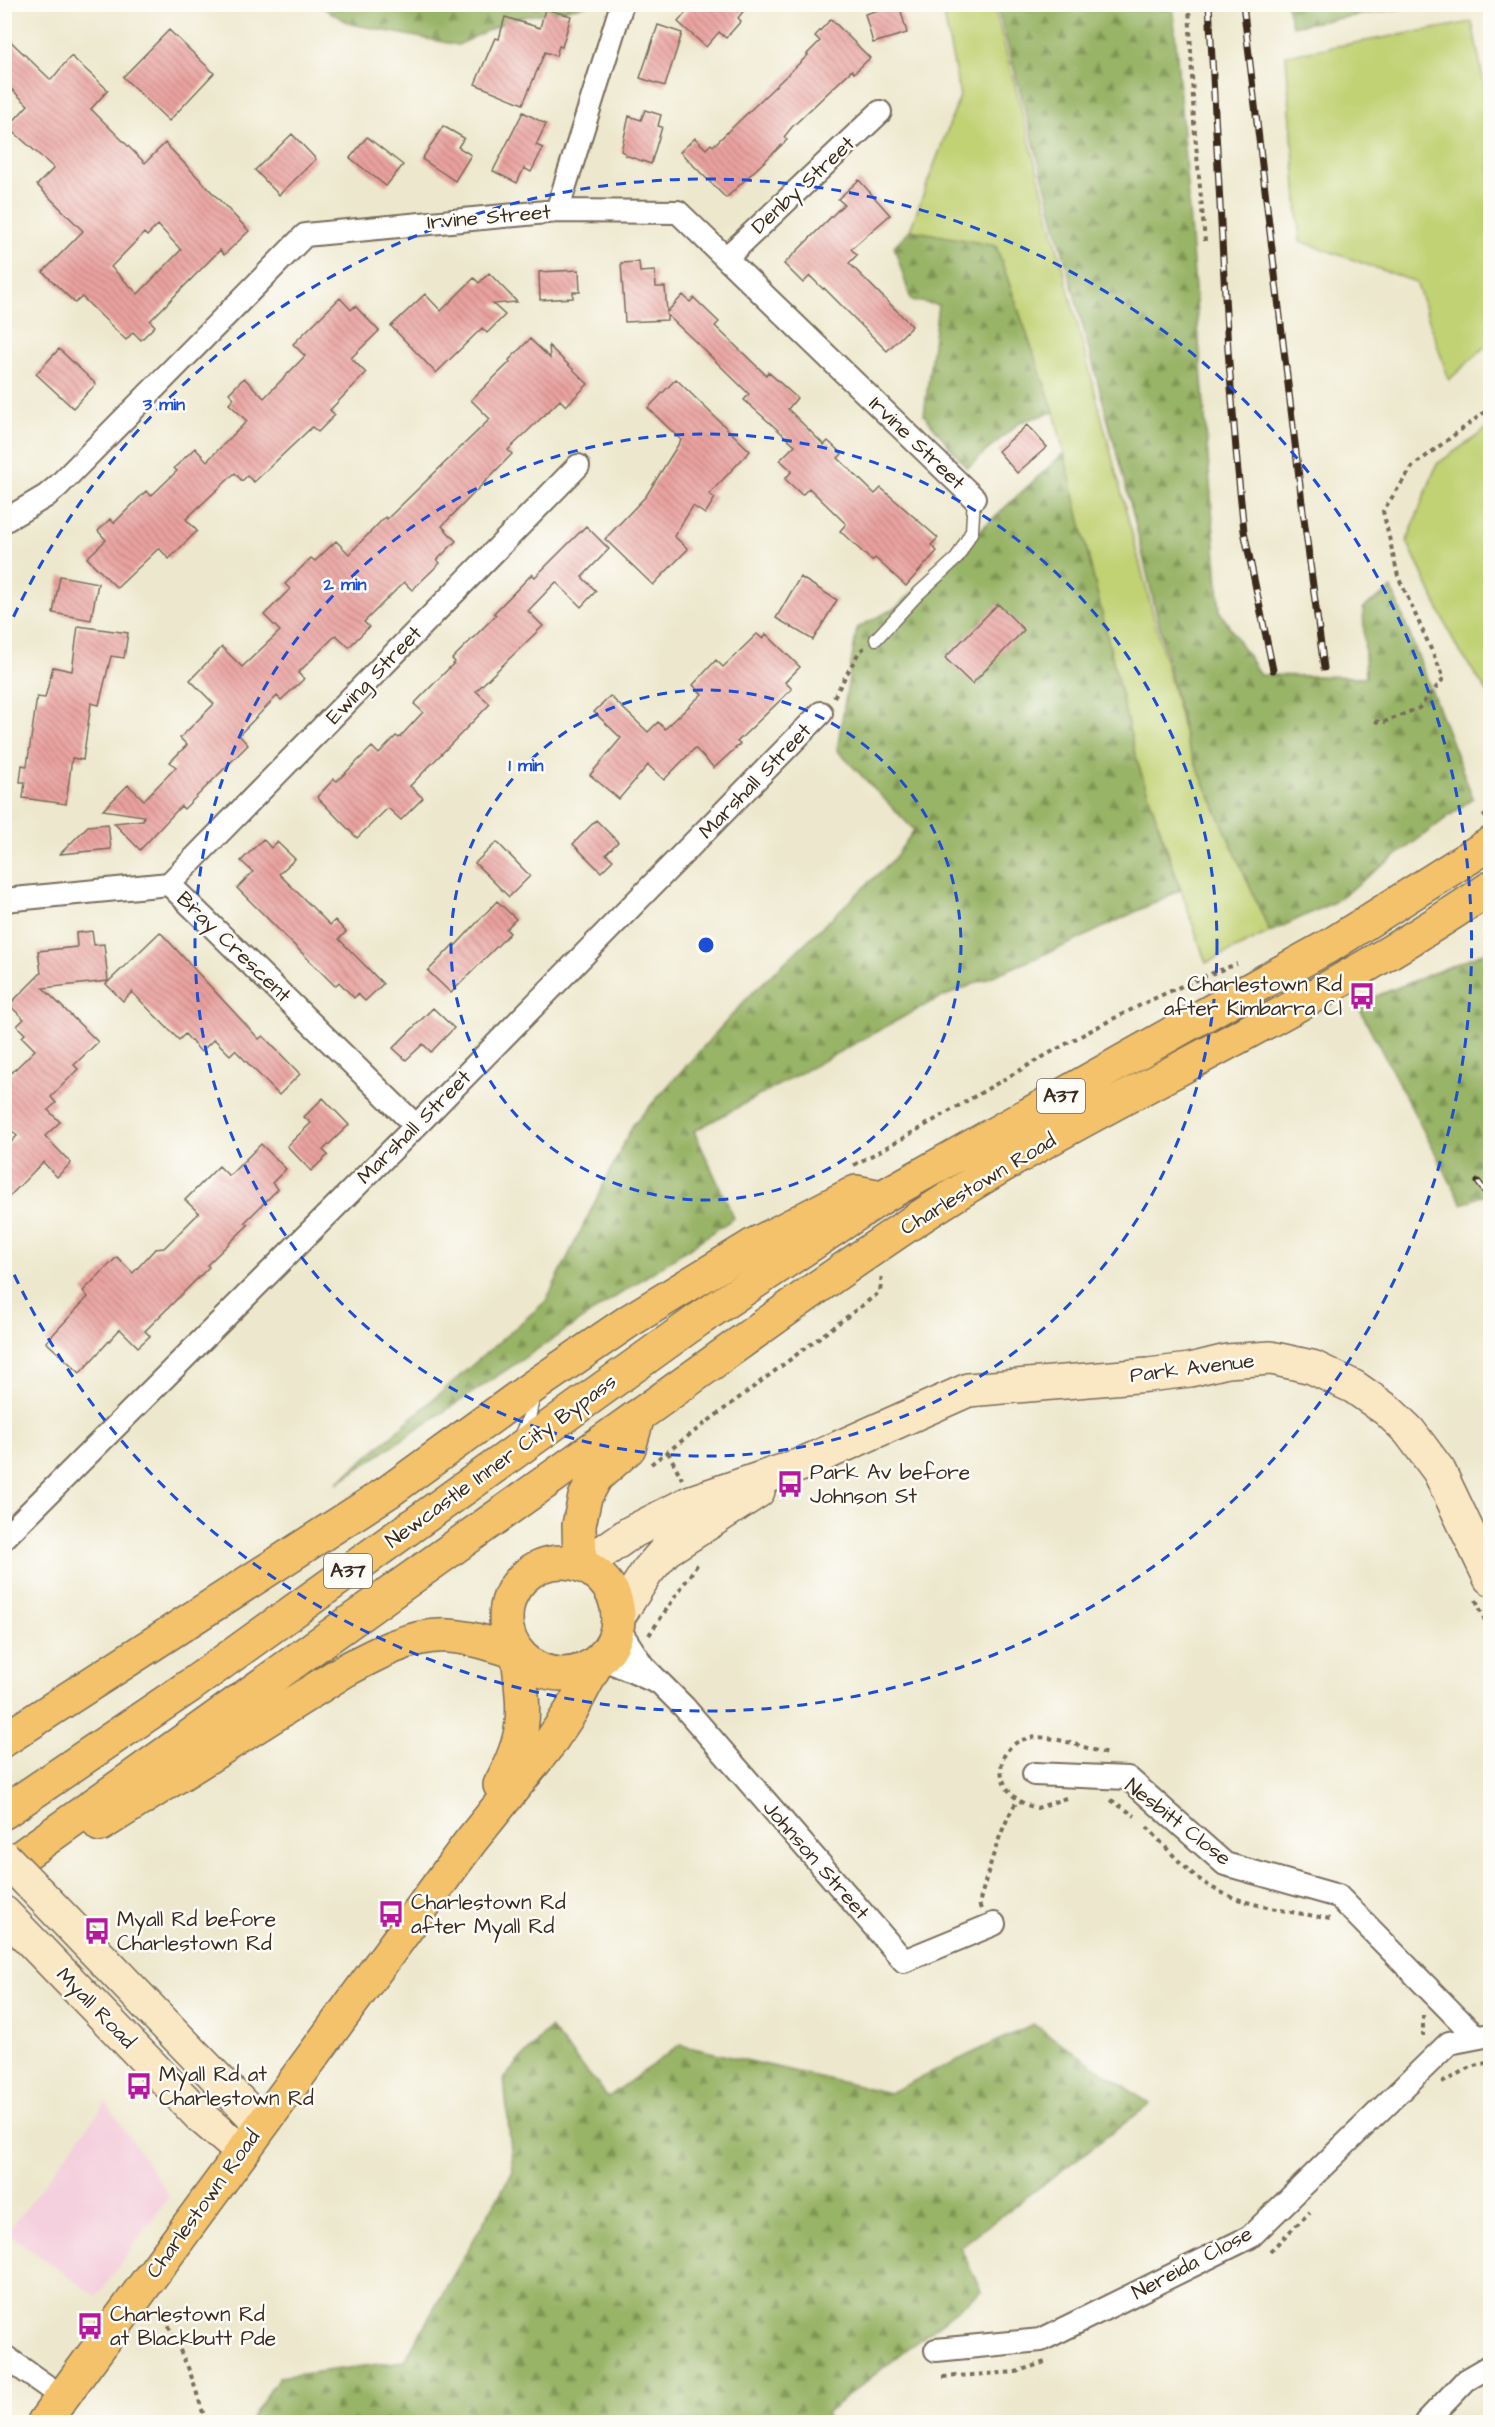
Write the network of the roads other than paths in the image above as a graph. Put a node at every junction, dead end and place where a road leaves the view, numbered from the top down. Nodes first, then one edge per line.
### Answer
1 (622, 4) edge
2 (880, 112) dead end
3 (557, 211) junction
4 (726, 258) junction
5 (578, 466) dead end
6 (974, 498) joint
7 (4, 520) edge
8 (876, 639) road end
9 (821, 713) road end
10 (1489, 845) edge
11 (170, 884) junction
12 (1491, 888) edge
13 (4, 900) edge
14 (416, 1126) junction
15 (882, 1197) junction
16 (534, 1386) junction
17 (638, 1416) junction
18 (506, 1457) junction
19 (800, 1465) junction
20 (4, 1538) edge
21 (582, 1565) junction
22 (1482, 1586) edge
23 (617, 1621) junction
24 (517, 1653) junction
25 (600, 1660) junction
26 (663, 1687) junction
27 (4, 1740) edge
28 (1034, 1774) dead end
29 (4, 1812) edge
30 (470, 1842) junction
31 (4, 1857) edge
32 (4, 1869) edge
33 (6, 1904) edge
34 (989, 1926) road end
35 (1483, 2036) edge
36 (261, 2124) junction
37 (242, 2151) junction
38 (936, 2350) dead end
39 (4, 2356) edge
40 (1491, 2366) edge
41 (53, 2410) edge
42 (1426, 2422) edge

1 - 3 street
2 - 4 street, Denby Street
3 - 4 street, Irvine Street
3 - 7 street, Irvine Street
4 - 6 street, Irvine Street
5 - 11 street, Ewing Street
6 - 8 lane
9 - 14 street, Marshall Street
10 - 15 main road, Charlestown Road / A37
11 - 13 street, Bray Crescent
11 - 14 street, Bray Crescent
12 - 17 main road, Charlestown Road / A37
14 - 20 street, Marshall Street
15 - 16 main road
15 - 18 main road, Newcastle Inner City Bypass / A37
16 - 18 lane
16 - 27 main road
17 - 21 main road
17 - 32 main road, Newcastle Inner City Bypass / A37
18 - 29 main road, Newcastle Inner City Bypass / A37
19 - 21 main road, Park Avenue
19 - 22 main road, Park Avenue
19 - 23 main road, Park Avenue
21 - 23 main road
21 - 24 main road, Charlestown Road
23 - 25 main road, Charlestown Road
23 - 26 street, Johnson Street
24 - 25 main road
24 - 30 main road, Charlestown Road
24 - 33 main road
25 - 26 street, Johnson Street
25 - 30 main road, Charlestown Road
26 - 34 street, Johnson Street
28 - 35 street, Nesbitt Close
30 - 36 main road, Charlestown Road
31 - 36 main road, Myall Road, bridge
33 - 37 main road, Myall Road
35 - 38 street, Nereida Close
36 - 37 main road, Charlestown Road
37 - 41 main road, Charlestown Road
39 - 41 street
40 - 42 street

